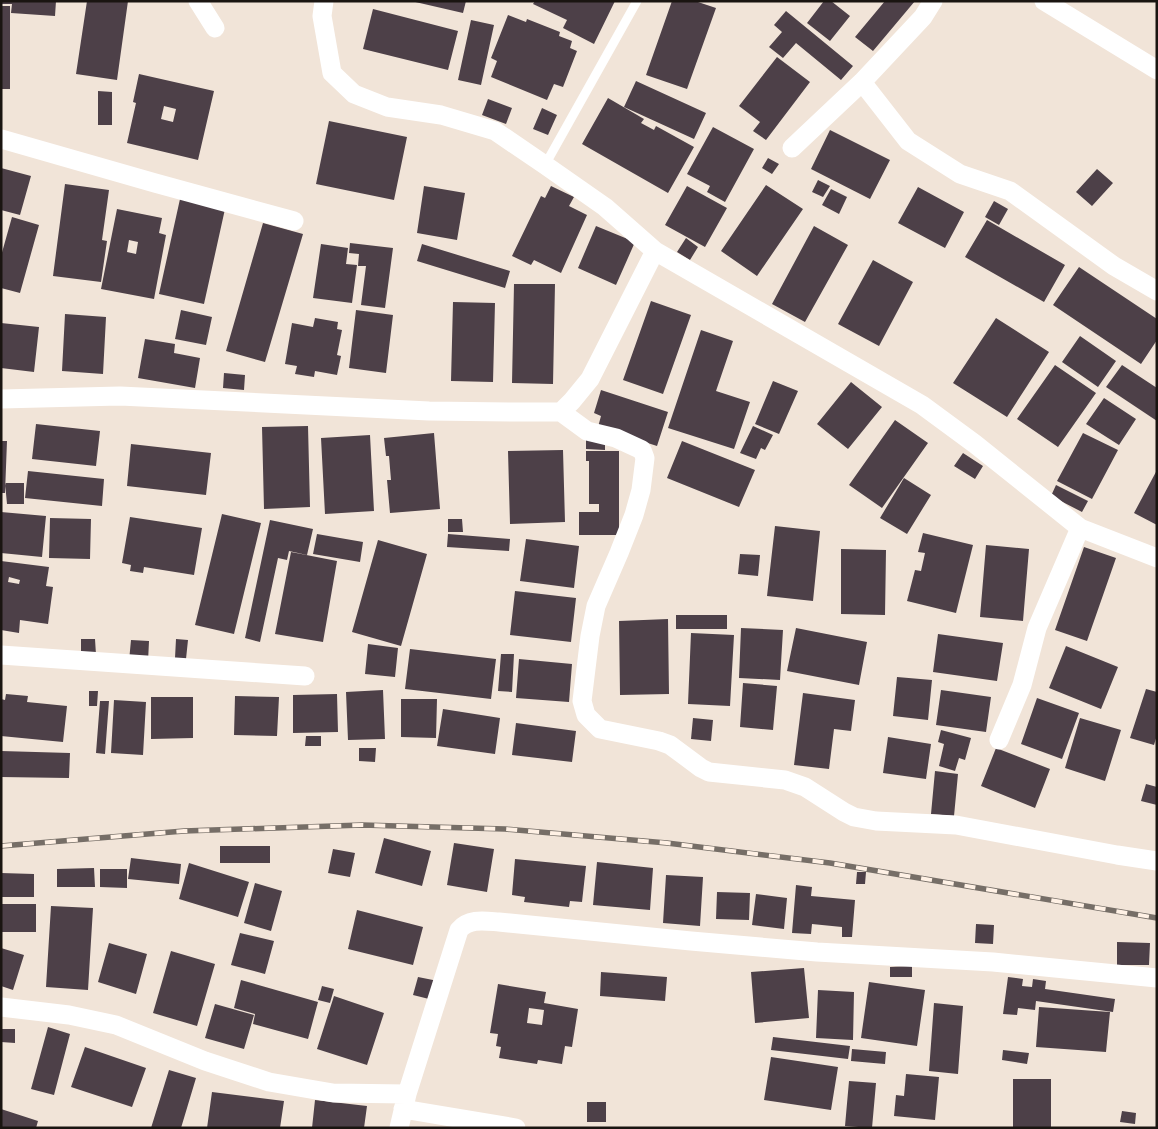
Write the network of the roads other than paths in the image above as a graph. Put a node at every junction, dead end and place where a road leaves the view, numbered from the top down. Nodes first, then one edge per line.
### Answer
1 (198, 1) edge
2 (324, 1) edge
3 (637, 1) edge
4 (933, 1) edge
5 (1044, 1) edge
6 (215, 28) dead end
7 (1157, 70) edge
8 (862, 82) junction
9 (1, 139) edge
10 (792, 148) dead end
11 (545, 165) junction
12 (294, 221) dead end
13 (655, 251) junction
14 (1157, 291) edge
15 (1, 399) edge
16 (562, 412) junction
17 (1080, 528) junction
18 (1157, 558) edge
19 (1, 655) edge
20 (305, 676) dead end
21 (1000, 740) dead end
22 (1157, 862) edge
23 (1157, 978) edge
24 (1, 1008) edge
25 (405, 1102) junction
26 (399, 1128) edge
27 (516, 1128) edge

1 - 6 street
2 - 11 street
3 - 11 lane
4 - 8 street
5 - 7 street
8 - 10 street
8 - 14 street
9 - 12 street
11 - 13 street
13 - 16 street
13 - 17 street
15 - 16 street
16 - 22 street
17 - 18 street
17 - 21 street
19 - 20 street
23 - 25 street
24 - 25 street
25 - 26 street
25 - 27 street

